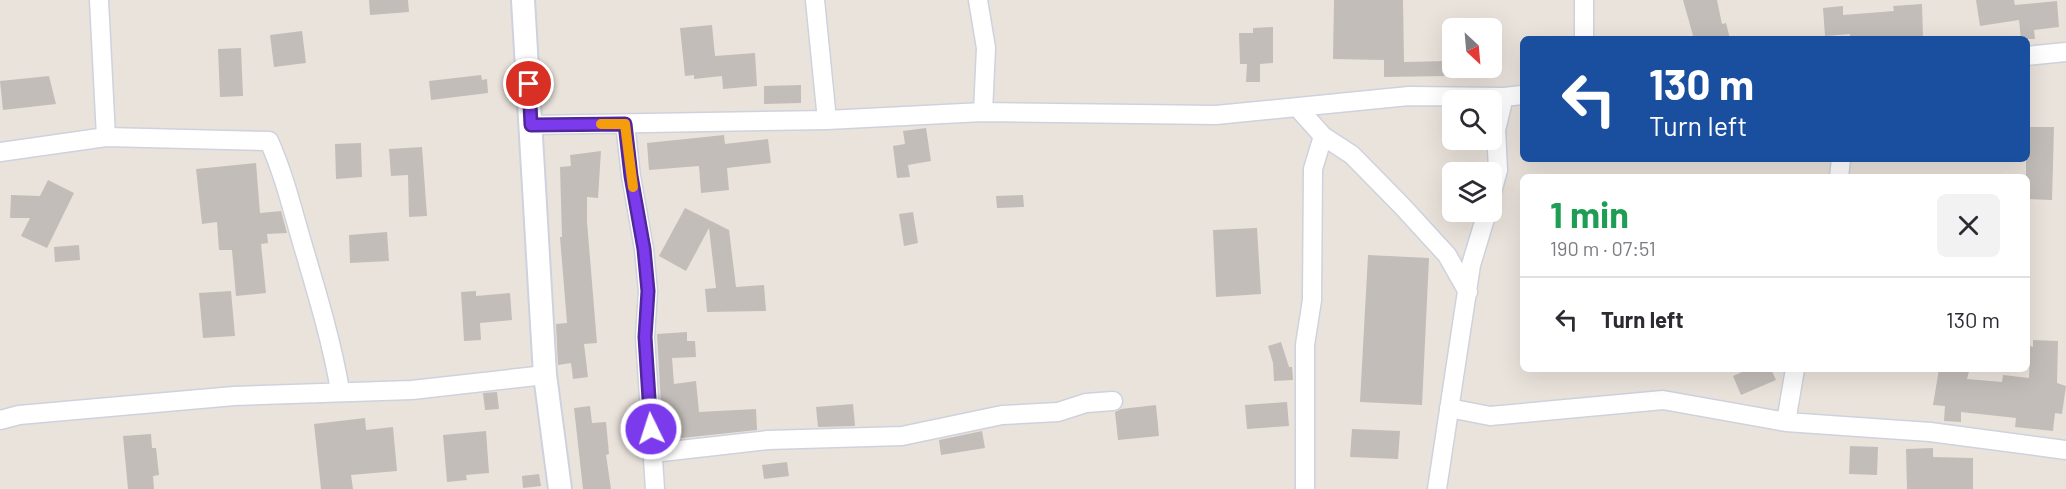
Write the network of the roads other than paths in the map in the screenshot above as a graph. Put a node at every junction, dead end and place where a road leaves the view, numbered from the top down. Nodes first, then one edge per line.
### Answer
1 (99, 0) edge
2 (523, 0) edge
3 (815, 0) edge
4 (978, 0) edge
5 (1584, 0) edge
6 (1584, 36) edge
7 (2066, 52) edge
8 (2030, 56) edge
9 (1520, 94) edge
10 (1504, 97) junction
11 (1298, 108) junction
12 (983, 112) junction
13 (827, 120) junction
14 (625, 124) junction
15 (531, 125) junction
16 (1323, 136) junction
17 (106, 137) junction
18 (0, 152) edge
19 (1498, 162) edge
20 (1484, 222) edge
21 (1468, 292) junction
22 (1794, 372) edge
23 (545, 375) junction
24 (340, 390) junction
25 (1113, 400) dead end
26 (1449, 408) junction
27 (0, 420) edge
28 (1786, 422) junction
29 (2066, 450) edge
30 (653, 453) junction
31 (560, 489) edge
32 (655, 489) edge
33 (1305, 489) edge
34 (1437, 489) edge

1 - 17 street
2 - 15 street
3 - 13 street
4 - 12 street
5 - 6 street
7 - 8 street
9 - 10 street
10 - 11 street
10 - 19 street
11 - 12 street
11 - 16 street
12 - 13 street
13 - 14 street
14 - 15 street
14 - 30 street
15 - 23 street
16 - 21 street
16 - 33 street
17 - 18 street
17 - 24 street
20 - 21 street
21 - 26 street
22 - 28 street
23 - 24 street
23 - 31 street
24 - 27 street
25 - 30 street
26 - 28 street
26 - 34 street
28 - 29 street
30 - 32 street

